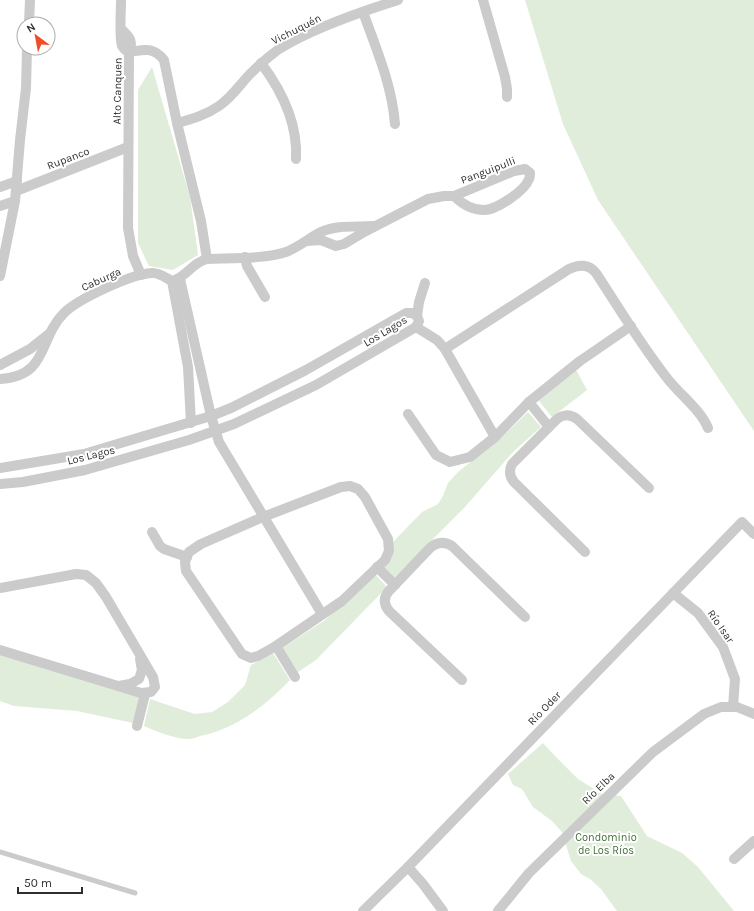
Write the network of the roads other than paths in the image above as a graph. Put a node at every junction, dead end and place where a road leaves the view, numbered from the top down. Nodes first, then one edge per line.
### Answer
1 (30, 0) edge
2 (121, 0) edge
3 (124, 0) edge
4 (398, 0) edge
5 (483, 0) edge
6 (363, 12) junction
7 (29, 16) edge
8 (129, 52) junction
9 (28, 56) edge
10 (261, 63) junction
11 (506, 97) dead end
12 (177, 123) junction
13 (395, 124) dead end
14 (128, 147) junction
15 (296, 159) dead end
16 (0, 187) edge
17 (16, 191) junction
18 (454, 196) junction
19 (0, 206) edge
20 (377, 226) junction
21 (307, 241) junction
22 (246, 257) junction
23 (207, 259) junction
24 (141, 275) junction
25 (0, 276) edge
26 (176, 280) junction
27 (425, 283) dead end
28 (265, 297) dead end
29 (417, 316) junction
30 (395, 320) junction
31 (631, 326) junction
32 (416, 327) junction
33 (51, 333) junction
34 (404, 334) junction
35 (445, 349) junction
36 (200, 364) junction
37 (0, 365) edge
38 (188, 367) junction
39 (0, 379) edge
40 (529, 402) junction
41 (408, 414) dead end
42 (210, 416) junction
43 (191, 423) junction
44 (549, 427) junction
45 (708, 428) dead end
46 (215, 431) junction
47 (495, 437) junction
48 (0, 468) edge
49 (0, 484) edge
50 (650, 488) dead end
51 (263, 517) junction
52 (152, 532) dead end
53 (754, 534) edge
54 (585, 552) dead end
55 (187, 557) junction
56 (378, 567) junction
57 (395, 585) junction
58 (0, 588) edge
59 (673, 593) junction
60 (322, 614) junction
61 (525, 617) dead end
62 (276, 646) junction
63 (0, 648) edge
64 (139, 653) junction
65 (152, 677) junction
66 (295, 678) dead end
67 (139, 679) junction
68 (462, 680) dead end
69 (118, 686) junction
70 (143, 693) junction
71 (733, 707) junction
72 (754, 714) edge
73 (137, 726) dead end
74 (754, 841) edge
75 (0, 852) edge
76 (734, 859) dead end
77 (408, 867) junction
78 (135, 893) dead end
79 (363, 911) edge
80 (443, 911) edge
81 (498, 911) edge

1 - 7 street
2 - 3 street
2 - 8 street
4 - 6 street, Vichuquén
5 - 11 street
6 - 10 street, Vichuquén
6 - 13 street
8 - 12 street, Alto Canquen
8 - 14 street, Alto Canquen
9 - 17 street
10 - 12 street, Vichuquén
10 - 15 street
12 - 23 street, Alto Canquen
14 - 17 street, Rupanco
14 - 24 street, Alto Canquen
16 - 17 street, Rupanco
17 - 19 street, Rupanco
17 - 25 street
18 - 18 street, Panguipulli
18 - 20 street, Panguipulli
20 - 21 street, Panguipulli
20 - 21 street, Panguipulli
21 - 22 street, Panguipulli
22 - 23 street, Panguipulli
22 - 28 street
23 - 26 street, Panguipulli
24 - 26 street, Caburga
24 - 33 street, Caburga
26 - 36 street
26 - 38 street
27 - 29 street
29 - 30 street, Los Lagos
29 - 32 street, Los Lagos
30 - 34 street
30 - 42 street, Los Lagos
31 - 35 street
31 - 40 street
31 - 45 street
32 - 34 street, Los Lagos
32 - 35 street
33 - 37 street, Caburga
33 - 39 street, Caburga
34 - 46 street, Los Lagos
35 - 47 street
36 - 38 street
36 - 42 street
38 - 43 street
40 - 44 street
40 - 47 street
41 - 47 street
42 - 43 street, Los Lagos
42 - 46 street
43 - 48 street, Los Lagos
44 - 50 street
44 - 54 street
46 - 49 street, Los Lagos
46 - 51 street
51 - 55 street
51 - 56 street
51 - 60 street
52 - 55 street
53 - 59 street, Río Oder
55 - 62 street
56 - 57 street
56 - 60 street
57 - 61 street
57 - 68 street
58 - 64 street
59 - 71 street, Río Isar
59 - 77 street, Río Oder
60 - 62 street
62 - 66 street
63 - 69 street
64 - 65 street
64 - 67 street
65 - 67 street
65 - 70 street
67 - 69 street
67 - 70 street
69 - 70 street
70 - 73 street
71 - 72 street
71 - 81 street, Río Elba
74 - 76 street
75 - 78 lane
77 - 79 street, Río Oder
77 - 80 street

